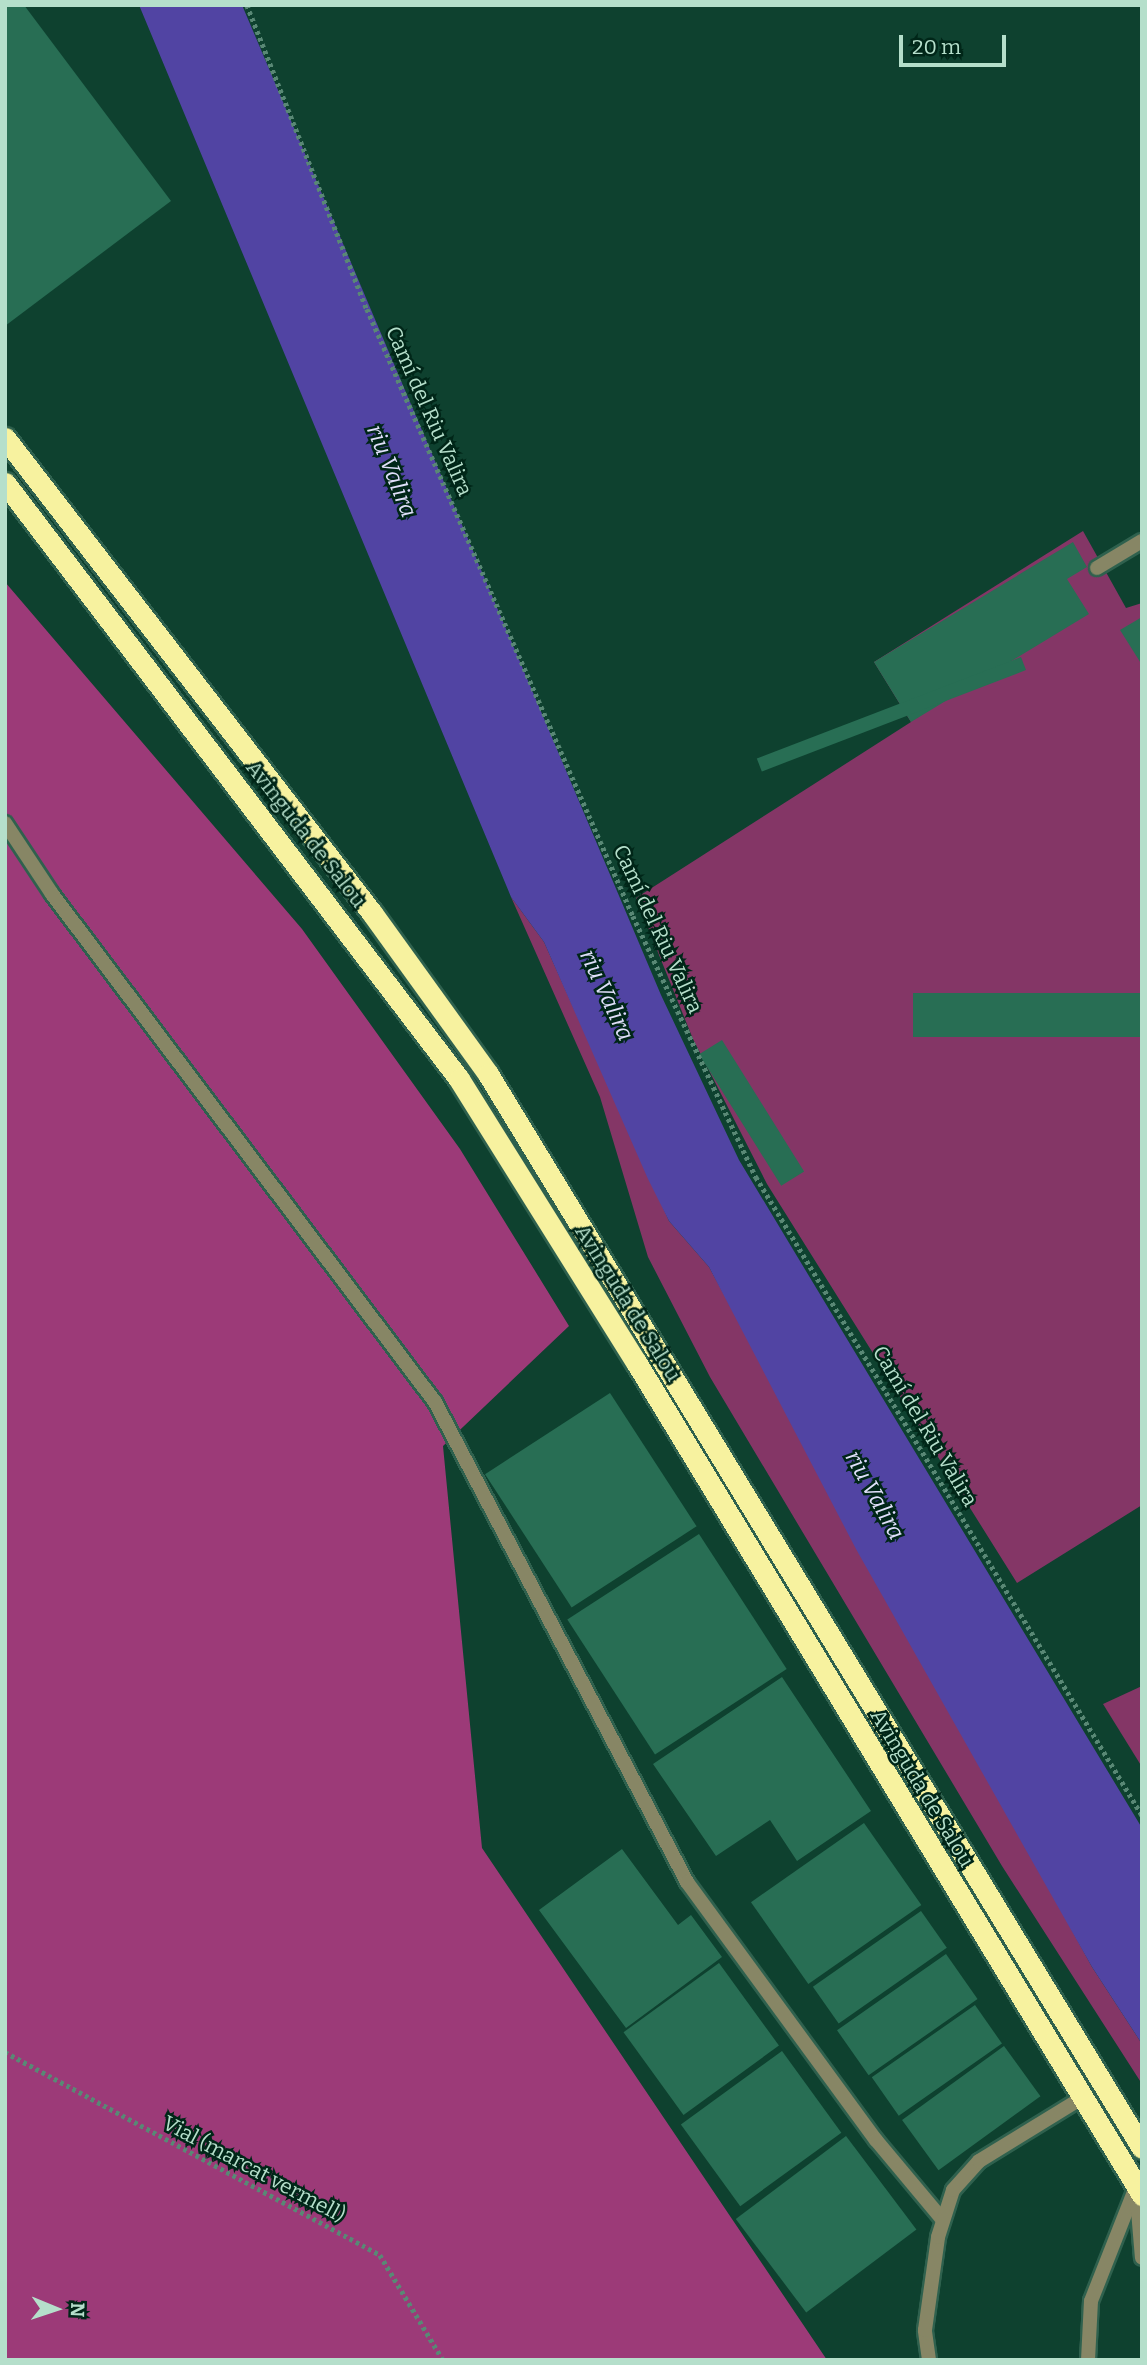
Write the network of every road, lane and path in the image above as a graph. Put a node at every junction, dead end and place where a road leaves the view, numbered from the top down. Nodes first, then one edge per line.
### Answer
1 (247, 5) edge
2 (5, 438) edge
3 (5, 483) edge
4 (1142, 541) edge
5 (1097, 568) dead end
6 (5, 823) edge
7 (1142, 1815) edge
8 (5, 2052) edge
9 (1082, 2098) junction
10 (1142, 2148) edge
11 (1139, 2191) edge
12 (943, 2220) junction
13 (1142, 2258) edge
14 (443, 2360) edge
15 (929, 2360) edge
16 (1088, 2360) edge

1 - 7 path, Camí del Riu Valira
2 - 10 highway, Avinguda de Salou
3 - 9 highway, Avinguda de Salou
4 - 5 street
6 - 12 street
8 - 14 path, Vial (marcat vermell)
9 - 11 highway, Avinguda de Salou
9 - 12 street
11 - 13 street
11 - 16 street
12 - 15 street

